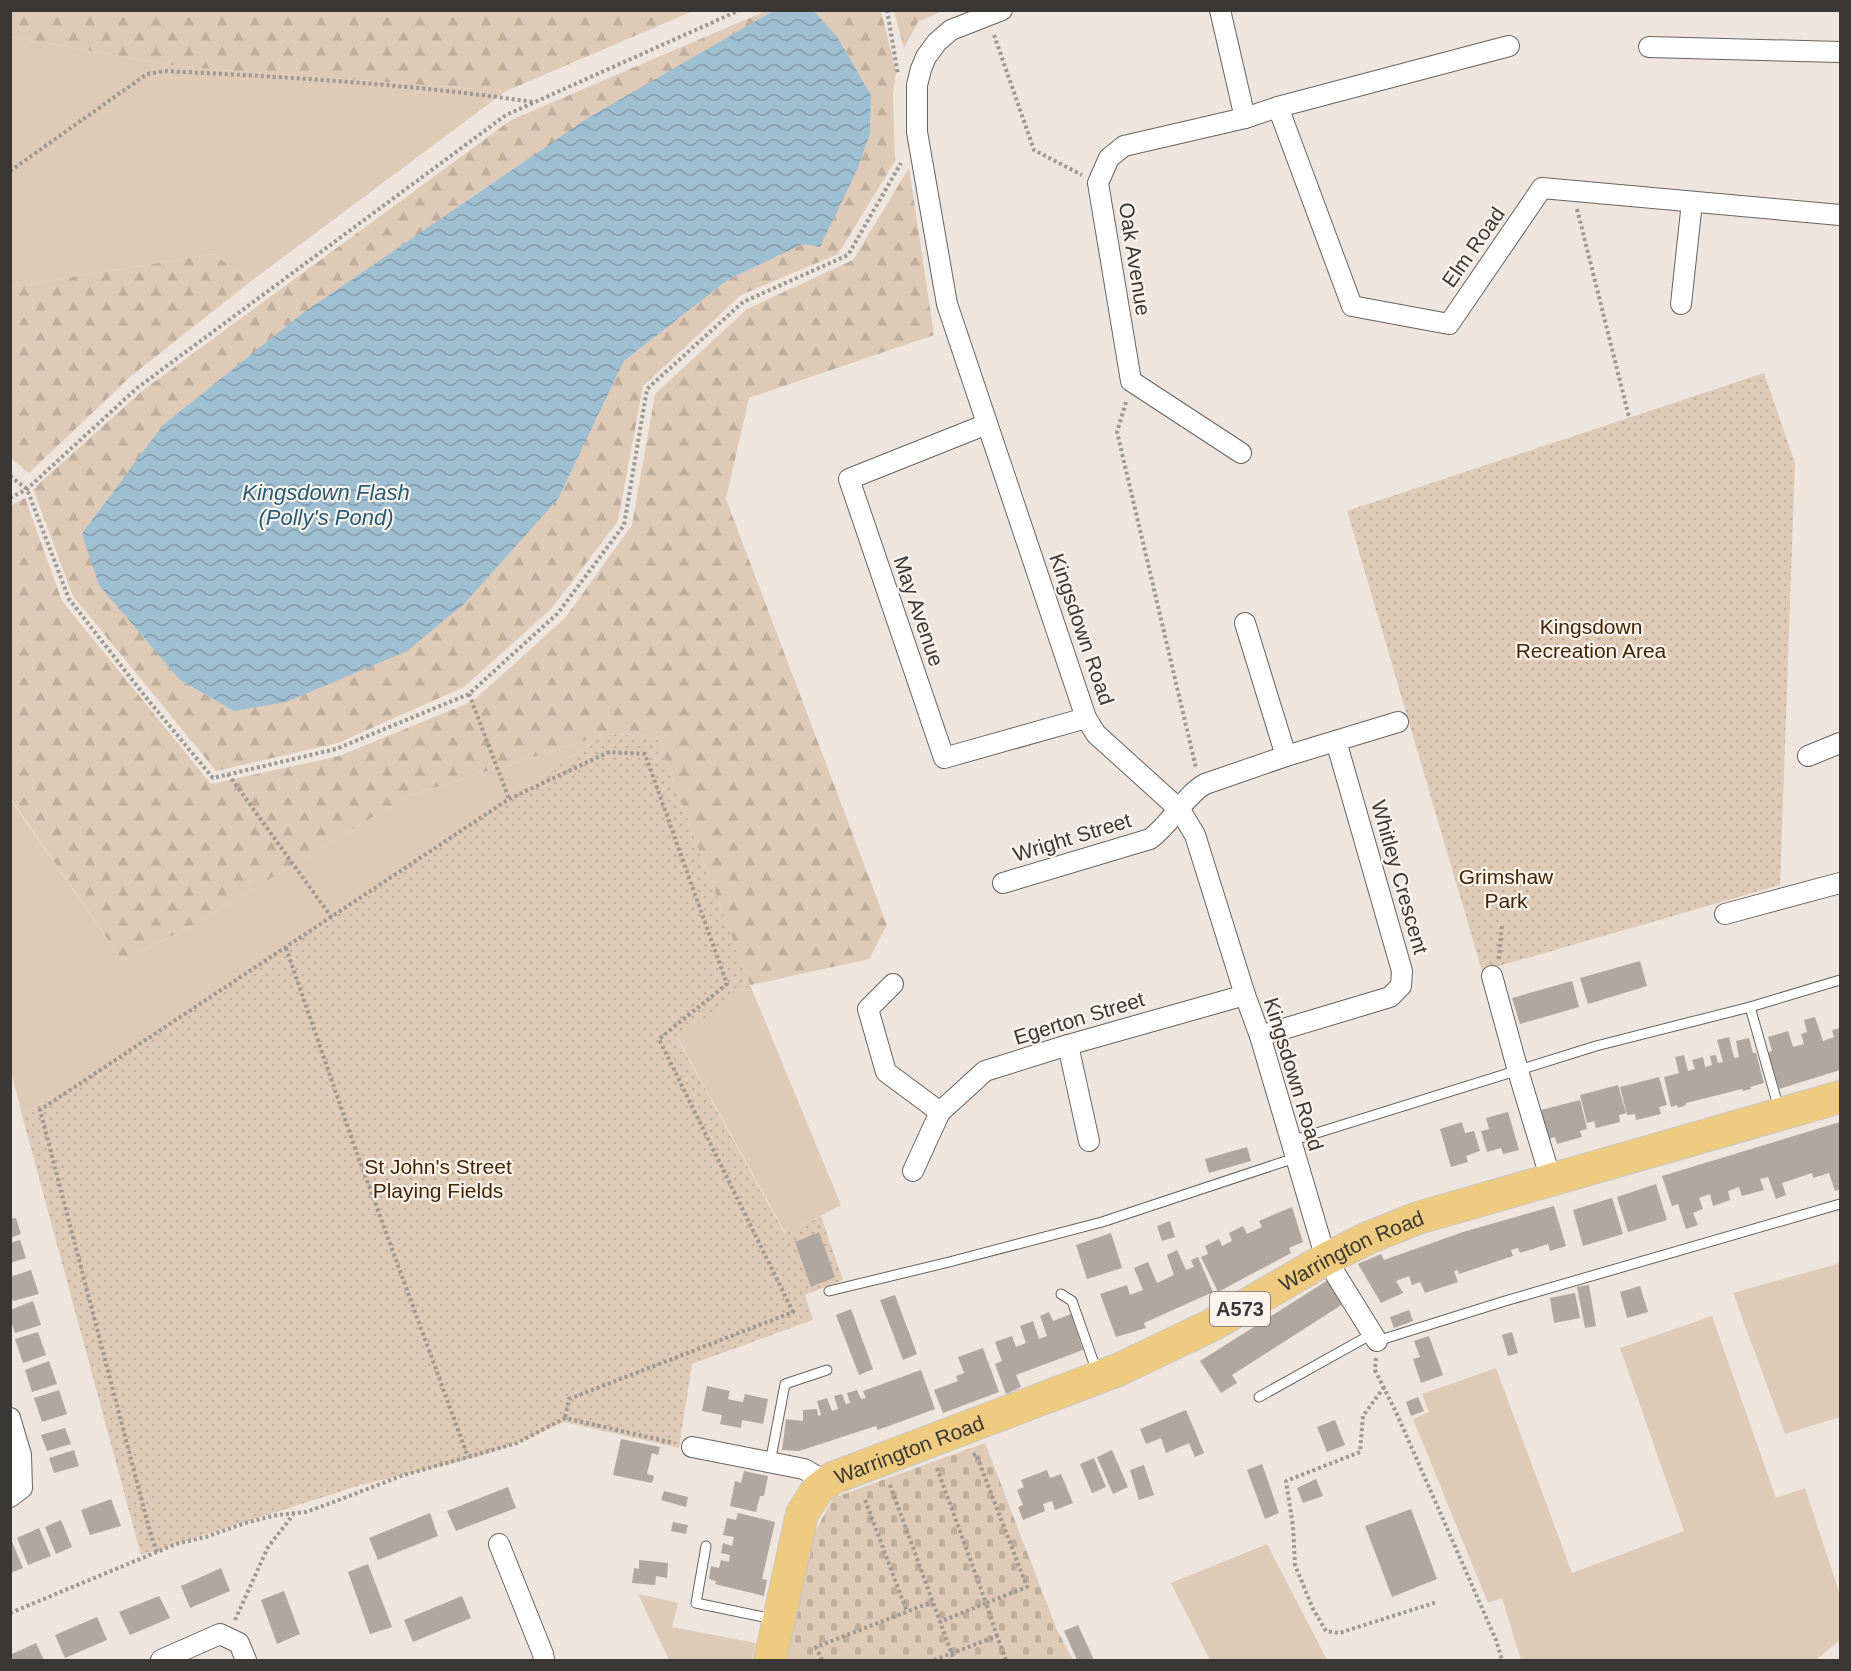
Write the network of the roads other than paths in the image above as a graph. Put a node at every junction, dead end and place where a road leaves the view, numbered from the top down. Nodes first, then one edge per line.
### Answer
1 (1220, 10) edge
2 (995, 13) edge
3 (1509, 46) dead end
4 (1649, 47) dead end
5 (1840, 52) edge
6 (1278, 107) junction
7 (1245, 118) junction
8 (1692, 202) junction
9 (1840, 215) edge
10 (1681, 304) dead end
11 (987, 424) junction
12 (1241, 453) dead end
13 (1245, 623) dead end
14 (1086, 718) junction
15 (1398, 722) dead end
16 (1336, 741) junction
17 (1840, 743) edge
18 (1286, 756) junction
19 (1808, 756) dead end
20 (1180, 810) junction
21 (1003, 883) dead end
22 (1840, 883) edge
23 (1725, 914) dead end
24 (1492, 976) road end
25 (1840, 980) edge
26 (893, 984) dead end
27 (1245, 995) junction
28 (1750, 1006) junction
29 (1260, 1036) junction
30 (1068, 1045) junction
31 (1518, 1071) junction
32 (1840, 1097) edge
33 (940, 1112) junction
34 (1781, 1114) junction
35 (1089, 1141) dead end
36 (1293, 1149) junction
37 (913, 1172) dead end
38 (1551, 1180) junction
39 (1840, 1204) edge
40 (1326, 1259) junction
41 (830, 1290) dead end
42 (1061, 1294) dead end
43 (1374, 1337) junction
44 (827, 1370) dead end
45 (1099, 1377) junction
46 (1259, 1397) dead end
47 (10, 1418) edge
48 (692, 1447) road end
49 (770, 1462) junction
50 (825, 1484) junction
51 (10, 1497) edge
52 (499, 1544) dead end
53 (706, 1546) dead end
54 (778, 1620) junction
55 (160, 1660) edge
56 (246, 1660) edge
57 (544, 1660) edge
58 (770, 1660) edge

1 - 7 street
2 - 11 street, Kingsdown Road
3 - 6 street, Oak Avenue
4 - 5 street
6 - 7 street, Oak Avenue
6 - 8 street, Elm Road
7 - 12 street, Oak Avenue
8 - 9 street, Elm Road
8 - 10 street
11 - 14 street, Kingsdown Road
11 - 14 street, May Avenue
13 - 18 street
14 - 20 street, Kingsdown Road
15 - 16 street
16 - 18 street
16 - 29 street, Whitley Crescent
17 - 19 street
18 - 20 street
20 - 21 street, Wright Street
20 - 27 street, Kingsdown Road
22 - 23 street
24 - 31 street
25 - 28 lane
26 - 33 street
27 - 29 street, Kingsdown Road
27 - 30 street, Egerton Street
28 - 31 lane
28 - 34 lane
29 - 36 street, Kingsdown Road
30 - 33 street, Egerton Street
30 - 35 street
31 - 36 lane
31 - 38 street
32 - 34 main road, Warrington Road / A573
33 - 37 street, Egerton Street
34 - 38 main road, Warrington Road / A573
36 - 40 street, Kingsdown Road
36 - 41 lane
38 - 40 main road, Warrington Road / A573
39 - 43 lane
40 - 43 street, Kingsdown Road
40 - 45 main road, Warrington Road / A573
42 - 45 lane
43 - 46 lane
44 - 49 lane
45 - 50 main road, Warrington Road / A573
47 - 51 street
48 - 49 street
49 - 50 street
50 - 54 main road, Warrington Road / A573
52 - 57 street
53 - 54 lane
54 - 58 main road, Warrington Road / A573
55 - 56 street

